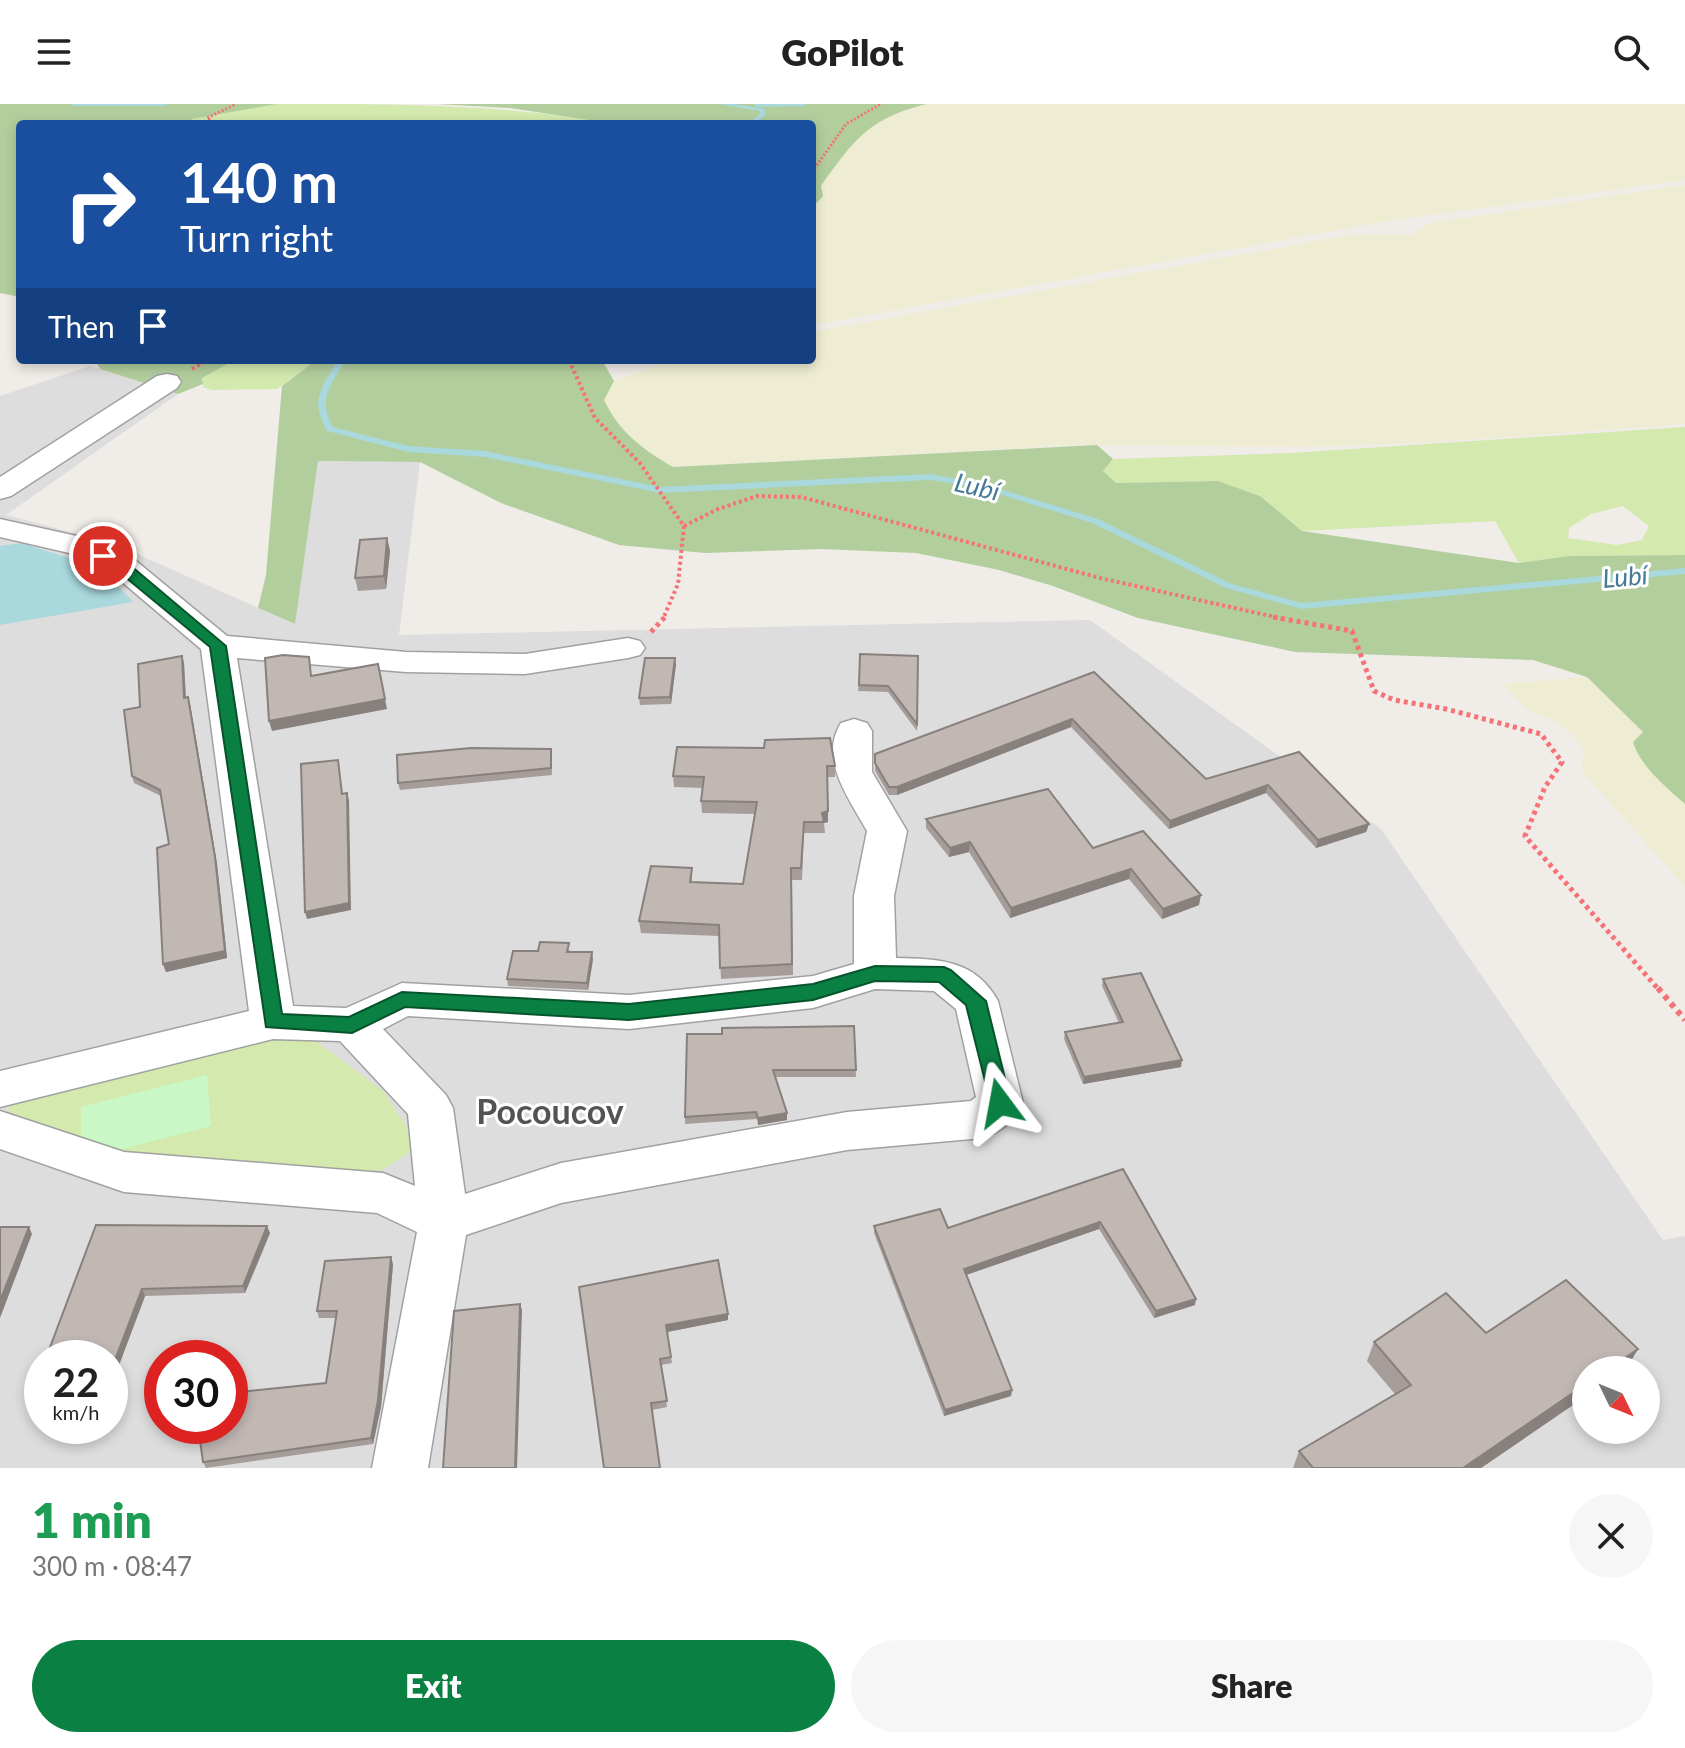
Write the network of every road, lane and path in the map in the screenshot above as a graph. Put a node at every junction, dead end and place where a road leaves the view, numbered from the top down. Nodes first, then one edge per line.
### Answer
1 (236, 104) edge
2 (881, 104) edge
3 (210, 120) edge
4 (816, 166) edge
5 (571, 364) edge
6 (167, 382) dead end
7 (0, 490) edge
8 (684, 526) junction
9 (0, 528) edge
10 (218, 646) junction
11 (628, 648) joint
12 (854, 731) dead end
13 (875, 973) junction
14 (1685, 1020) edge
15 (273, 1022) junction
16 (352, 1025) junction
17 (0, 1089) edge
18 (0, 1130) edge
19 (444, 1222) junction
20 (400, 1468) edge

1 - 3 path
2 - 4 path
5 - 8 path
6 - 7 street
8 - 11 path
8 - 14 path
9 - 10 street
10 - 11 street
10 - 15 street
12 - 13 street
13 - 16 street
13 - 19 street
15 - 16 street
15 - 17 street
16 - 19 street
18 - 19 street
19 - 20 street

